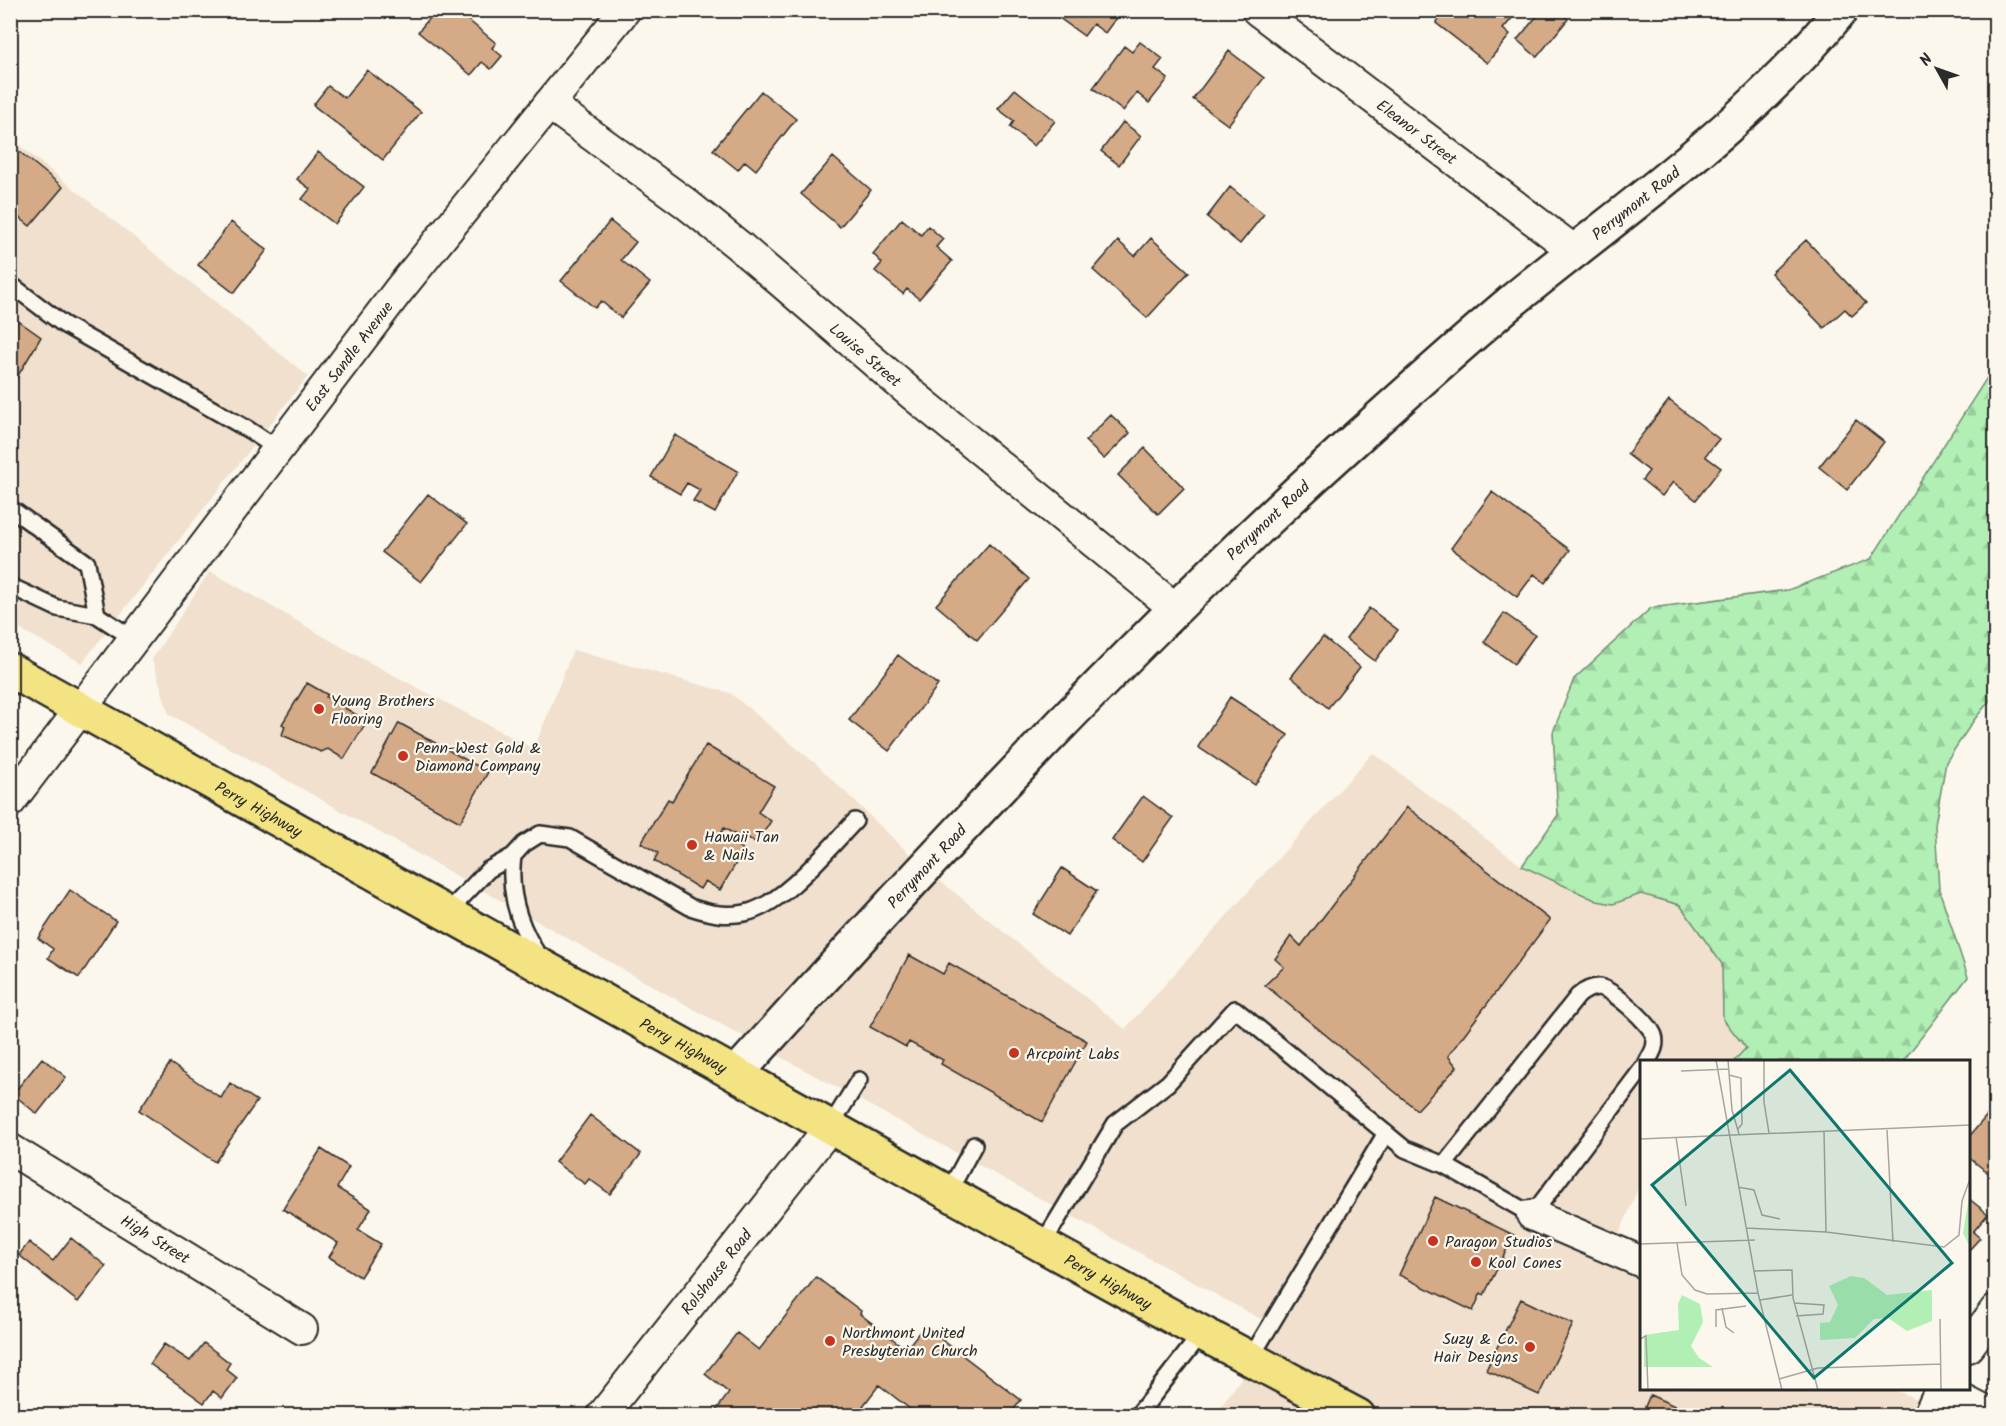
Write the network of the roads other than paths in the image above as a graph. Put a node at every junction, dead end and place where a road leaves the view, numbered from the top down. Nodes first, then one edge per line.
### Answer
1 (625, 10) edge
2 (1257, 10) edge
3 (1841, 10) edge
4 (549, 104) junction
5 (1576, 252) junction
6 (10, 284) edge
7 (278, 449) junction
8 (10, 508) edge
9 (10, 586) edge
10 (1176, 609) junction
11 (97, 615) junction
12 (134, 639) junction
13 (10, 670) edge
14 (82, 709) junction
15 (10, 802) edge
16 (855, 821) dead end
17 (513, 856) junction
18 (447, 913) junction
19 (549, 970) junction
20 (1648, 1060) edge
21 (1640, 1070) edge
22 (736, 1074) junction
23 (859, 1080) dead end
24 (830, 1127) junction
25 (1386, 1133) junction
26 (974, 1145) dead end
27 (10, 1149) edge
28 (1444, 1165) junction
29 (948, 1193) junction
30 (1532, 1215) junction
31 (1042, 1245) junction
32 (1640, 1262) edge
33 (1995, 1310) edge
34 (302, 1329) dead end
35 (1202, 1333) junction
36 (1970, 1344) edge
37 (1250, 1359) junction
38 (1941, 1390) edge
39 (1943, 1390) edge
40 (602, 1416) edge
41 (1137, 1416) edge
42 (1358, 1416) edge
43 (1928, 1416) edge
44 (1994, 1416) edge

1 - 4 street, East Sandle Avenue
2 - 5 street, Eleanor Street
3 - 5 street, Perrymont Road
4 - 7 street, East Sandle Avenue
4 - 10 street, Louise Street
5 - 10 street, Perrymont Road
6 - 7 lane
7 - 12 street, East Sandle Avenue
8 - 11 lane
9 - 11 lane
10 - 22 street, Perrymont Road
11 - 12 lane
12 - 14 street, East Sandle Avenue
13 - 14 main road, Perry Highway
14 - 15 street, East Sandle Avenue
14 - 18 main road, Perry Highway
16 - 17 lane
17 - 18 lane
17 - 19 lane
18 - 19 main road, Perry Highway
19 - 22 main road, Perry Highway
20 - 28 lane
21 - 30 lane
22 - 24 main road, Perry Highway
23 - 24 lane
24 - 29 main road, Perry Highway
24 - 40 street, Rolshouse Road
25 - 28 lane
25 - 31 lane
25 - 37 lane
26 - 29 lane
27 - 34 street, High Street
28 - 30 lane
29 - 31 main road, Perry Highway
30 - 32 street
31 - 35 main road, Perry Highway
33 - 36 street
35 - 37 main road, Perry Highway
35 - 41 lane
37 - 42 main road, Perry Highway
38 - 43 street
39 - 44 street

